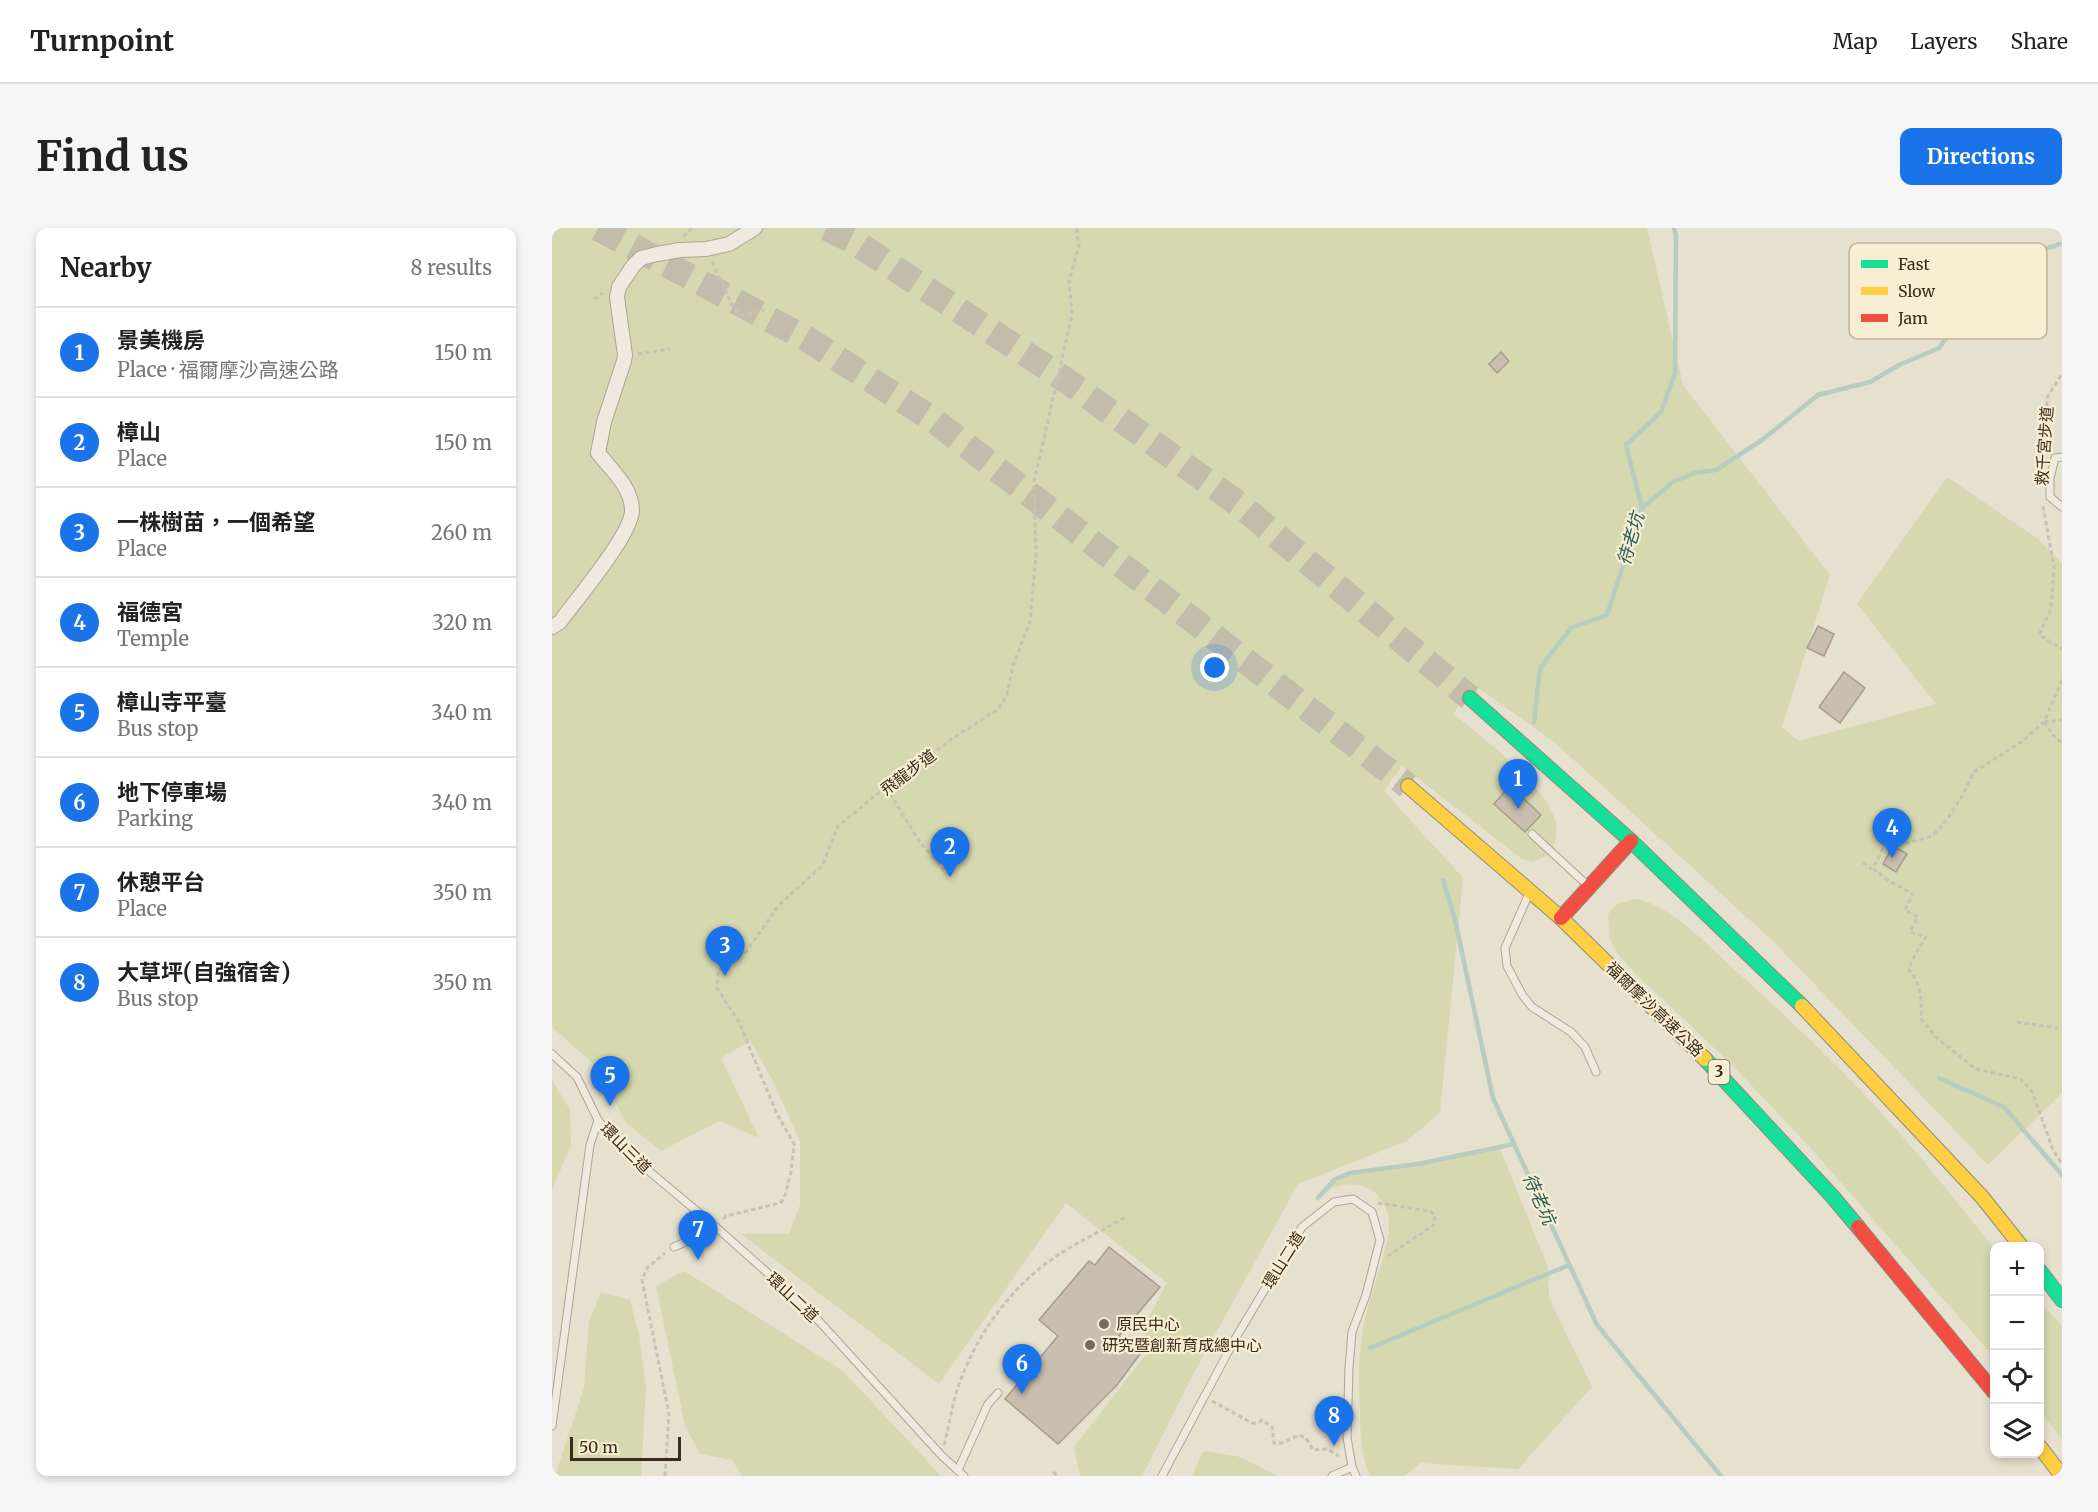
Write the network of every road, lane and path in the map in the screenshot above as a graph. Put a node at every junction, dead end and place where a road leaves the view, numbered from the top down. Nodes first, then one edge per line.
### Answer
1 (755, 228) edge
2 (1076, 228) edge
3 (706, 249) junction
4 (764, 310) dead end
5 (670, 349) dead end
6 (625, 355) junction
7 (2062, 374) edge
8 (2062, 457) edge
9 (2038, 482) dead end
10 (2043, 503) dead end
11 (2061, 507) edge
12 (552, 627) edge
13 (2062, 648) edge
14 (2062, 680) edge
15 (1470, 699) tunnel mouth
16 (2062, 720) edge
17 (2044, 722) junction
18 (2062, 743) edge
19 (1408, 786) tunnel mouth
20 (886, 787) junction
21 (1532, 834) dead end
22 (1631, 841) junction
23 (1863, 863) dead end
24 (1873, 868) junction
25 (950, 877) dead end
26 (1590, 886) junction
27 (1530, 891) junction
28 (1561, 918) junction
29 (2017, 1022) dead end
30 (2062, 1029) edge
31 (552, 1054) edge
32 (1596, 1072) dead end
33 (598, 1120) junction
34 (2062, 1164) edge
35 (1353, 1199) junction
36 (1126, 1217) dead end
37 (717, 1228) junction
38 (2017, 1242) edge
39 (674, 1247) joint
40 (1372, 1266) junction
41 (2044, 1276) edge
42 (2062, 1300) edge
43 (1990, 1386) edge
44 (998, 1393) dead end
45 (1204, 1396) junction
46 (552, 1426) edge
47 (2044, 1452) edge
48 (942, 1456) junction
49 (1352, 1467) junction
50 (958, 1470) junction
51 (1053, 1473) dead end
52 (664, 1476) edge
53 (964, 1476) edge
54 (1058, 1476) edge
55 (1162, 1476) edge
56 (1332, 1476) edge
57 (1356, 1476) edge
58 (2062, 1476) edge

1 - 3 street
2 - 20 path, 飛龍步道
3 - 4 path
3 - 6 street
5 - 6 path
6 - 12 street
7 - 9 path, 救千宮步道
8 - 11 lane
10 - 13 path, 救千宮步道
14 - 17 path
15 - 22 highway
16 - 17 path
17 - 18 path
17 - 24 path
19 - 27 highway, 福爾摩沙高速公路 / 3
20 - 25 path
20 - 37 path, 飛龍步道
21 - 26 lane
22 - 26 highway
22 - 38 highway
23 - 24 path
24 - 34 path
26 - 28 highway
27 - 28 highway, 福爾摩沙高速公路 / 3
27 - 32 lane
28 - 43 highway, 福爾摩沙高速公路 / 3
29 - 30 path
31 - 33 lane, 環山三道
33 - 37 lane, 環山三道
33 - 46 lane
35 - 40 lane
35 - 40 path
35 - 45 lane, 環山二道
36 - 48 path
37 - 39 lane
37 - 48 lane, 環山二道
39 - 52 path
40 - 49 lane
41 - 42 highway
44 - 50 lane
45 - 49 path
45 - 55 lane, 環山二道
47 - 58 highway
48 - 50 lane, 環山二道
49 - 56 lane
49 - 57 lane
50 - 53 lane, 環山二道
51 - 54 path

